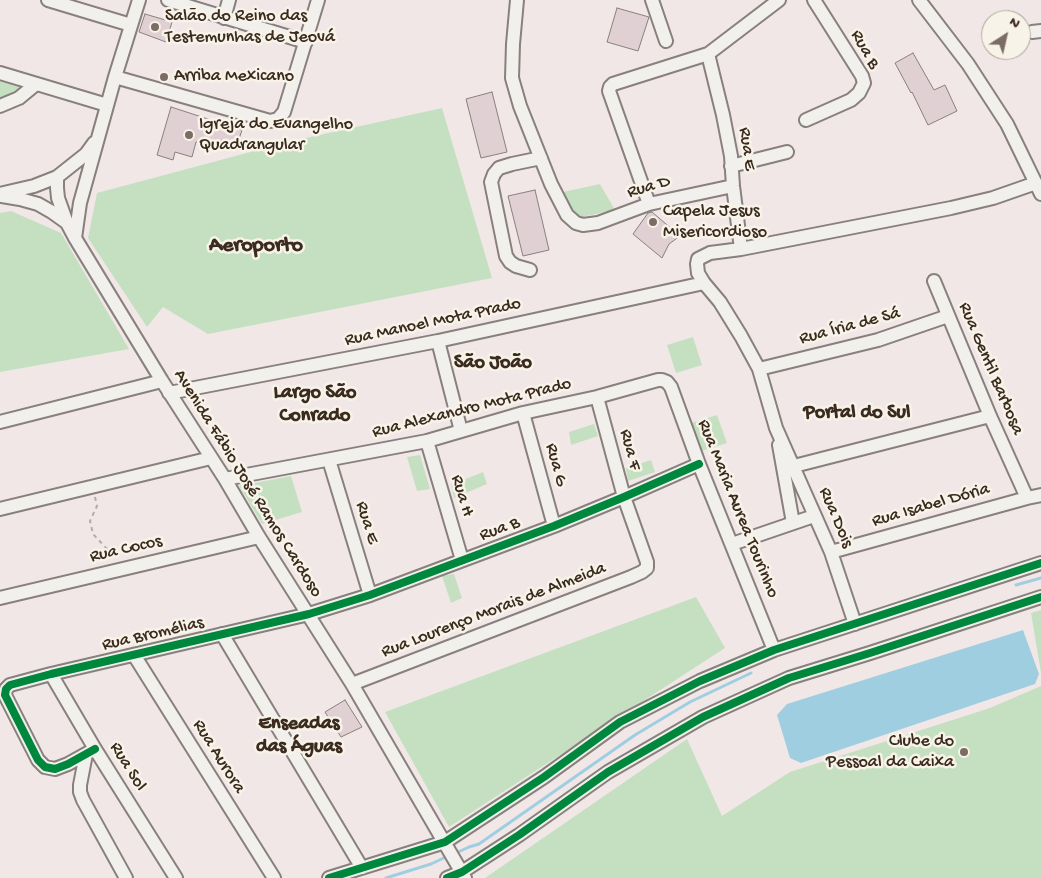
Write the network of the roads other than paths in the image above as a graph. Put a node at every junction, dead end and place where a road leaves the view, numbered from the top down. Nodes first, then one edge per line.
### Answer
1 (48, 0) edge
2 (139, 0) edge
3 (168, 0) edge
4 (229, 0) edge
5 (318, 0) edge
6 (517, 0) edge
7 (652, 0) edge
8 (779, 0) edge
9 (814, 0) edge
10 (919, 0) edge
11 (224, 18) junction
12 (131, 25) junction
13 (666, 41) dead end
14 (306, 42) junction
15 (708, 54) junction
16 (0, 73) edge
17 (116, 77) junction
18 (36, 84) junction
19 (108, 105) junction
20 (0, 106) edge
21 (806, 120) dead end
22 (98, 139) junction
23 (787, 152) dead end
24 (540, 158) junction
25 (732, 166) junction
26 (58, 177) junction
27 (733, 186) junction
28 (1040, 191) edge
29 (0, 195) edge
30 (650, 204) junction
31 (67, 222) junction
32 (75, 238) junction
33 (741, 249) junction
34 (530, 270) dead end
35 (934, 281) dead end
36 (704, 283) junction
37 (948, 316) junction
38 (438, 342) junction
39 (760, 369) junction
40 (162, 381) junction
41 (667, 382) joint
42 (169, 393) junction
43 (596, 397) junction
44 (523, 413) junction
45 (990, 416) junction
46 (0, 422) edge
47 (776, 428) junction
48 (461, 431) junction
49 (427, 441) junction
50 (211, 458) junction
51 (329, 460) junction
52 (699, 464) junction
53 (794, 466) junction
54 (224, 478) junction
55 (1041, 495) edge
56 (624, 497) junction
57 (1026, 498) junction
58 (0, 509) edge
59 (814, 516) junction
60 (793, 523) junction
61 (554, 526) junction
62 (259, 536) junction
63 (732, 544) junction
64 (831, 552) junction
65 (462, 560) junction
66 (1041, 563) edge
67 (647, 568) joint
68 (370, 595) junction
69 (1041, 597) edge
70 (0, 598) edge
71 (309, 614) junction
72 (855, 624) junction
73 (222, 634) junction
74 (774, 650) junction
75 (134, 656) junction
76 (51, 674) junction
77 (352, 684) junction
78 (90, 751) junction
79 (446, 844) junction
80 (362, 868) junction
81 (461, 871) edge
82 (126, 878) edge
83 (176, 878) edge
84 (274, 878) edge
85 (329, 878) edge
86 (447, 878) edge

1 - 12 street
2 - 12 street
3 - 11 street
4 - 11 street
5 - 14 street
6 - 24 street
7 - 13 street
8 - 15 street
9 - 21 street, Rua B
10 - 28 street
11 - 14 street
12 - 17 street
14 - 17 street
15 - 25 street, Rua E
15 - 30 street
16 - 18 street
17 - 19 street
18 - 19 street
18 - 20 street
19 - 22 street
22 - 26 street
22 - 32 street
23 - 25 street
24 - 30 street, Rua D
24 - 34 street
25 - 27 street, Rua E
26 - 29 street
26 - 31 street, Avenida Fábio José Ramos Cardoso
27 - 30 street, Rua D
27 - 33 street, Rua E
28 - 33 street
29 - 31 street
31 - 32 street, Avenida Fábio José Ramos Cardoso
32 - 40 street, Avenida Fábio José Ramos Cardoso
33 - 36 street, Rua Dois
35 - 37 street, Rua Gentil Barbosa
36 - 38 street, Rua Manoel Mota Prado
36 - 39 street, Rua Dois
37 - 39 street, Rua Íria de Sá
37 - 45 street, Rua Gentil Barbosa
38 - 42 street, Rua Manoel Mota Prado
38 - 48 street
39 - 47 street, Rua Dois
40 - 42 street, Avenida Fábio José Ramos Cardoso
40 - 46 street
41 - 43 street, Rua Alexandro Mota Prado
41 - 52 street, Rua Maria Aurea Tourinho
42 - 50 street, Avenida Fábio José Ramos Cardoso
43 - 44 street, Rua Alexandro Mota Prado
43 - 56 street, Rua F
44 - 48 street, Rua Alexandro Mota Prado
44 - 61 street, Rua G
45 - 53 street
45 - 57 street, Rua Gentil Barbosa
47 - 53 street, Rua Dois
47 - 60 street, Rua Dois
48 - 49 street, Rua Alexandro Mota Prado
49 - 51 street, Rua Alexandro Mota Prado
49 - 65 street, Rua H
50 - 54 street, Avenida Fábio José Ramos Cardoso
50 - 58 street
51 - 54 street, Rua Alexandro Mota Prado
51 - 68 street, Rua E
52 - 56 street, Rua B
52 - 63 street, Rua Maria Aurea Tourinho
53 - 59 street, Rua Dois
54 - 62 street, Avenida Fábio José Ramos Cardoso
55 - 57 street, Rua Isabel Dória
56 - 61 street, Rua B
56 - 67 street, Rua F
57 - 64 street, Rua Isabel Dória
59 - 60 street
59 - 64 street, Rua Dois
60 - 63 street
61 - 65 street, Rua B
62 - 70 street, Rua Cocos
62 - 71 street, Avenida Fábio José Ramos Cardoso
63 - 74 street, Rua Maria Aurea Tourinho
64 - 72 street, Rua Dois
65 - 68 street, Rua B
66 - 72 street
67 - 77 street, Rua Lourenço Morais de Almeida
68 - 71 street, Rua B
69 - 81 street
71 - 73 street, Rua Bromélias
71 - 77 street, Avenida Fábio José Ramos Cardoso
72 - 74 street
73 - 75 street, Rua Bromélias
73 - 80 street
74 - 79 street
75 - 76 street, Rua Bromélias
75 - 84 street, Rua Aurora
76 - 78 street, Rua Sol
76 - 78 street, Rua Bromélias
77 - 79 street, Avenida Fábio José Ramos Cardoso
78 - 82 street
78 - 83 street, Rua Sol
79 - 80 street
79 - 81 street, Avenida Fábio José Ramos Cardoso
80 - 85 street
81 - 86 street

